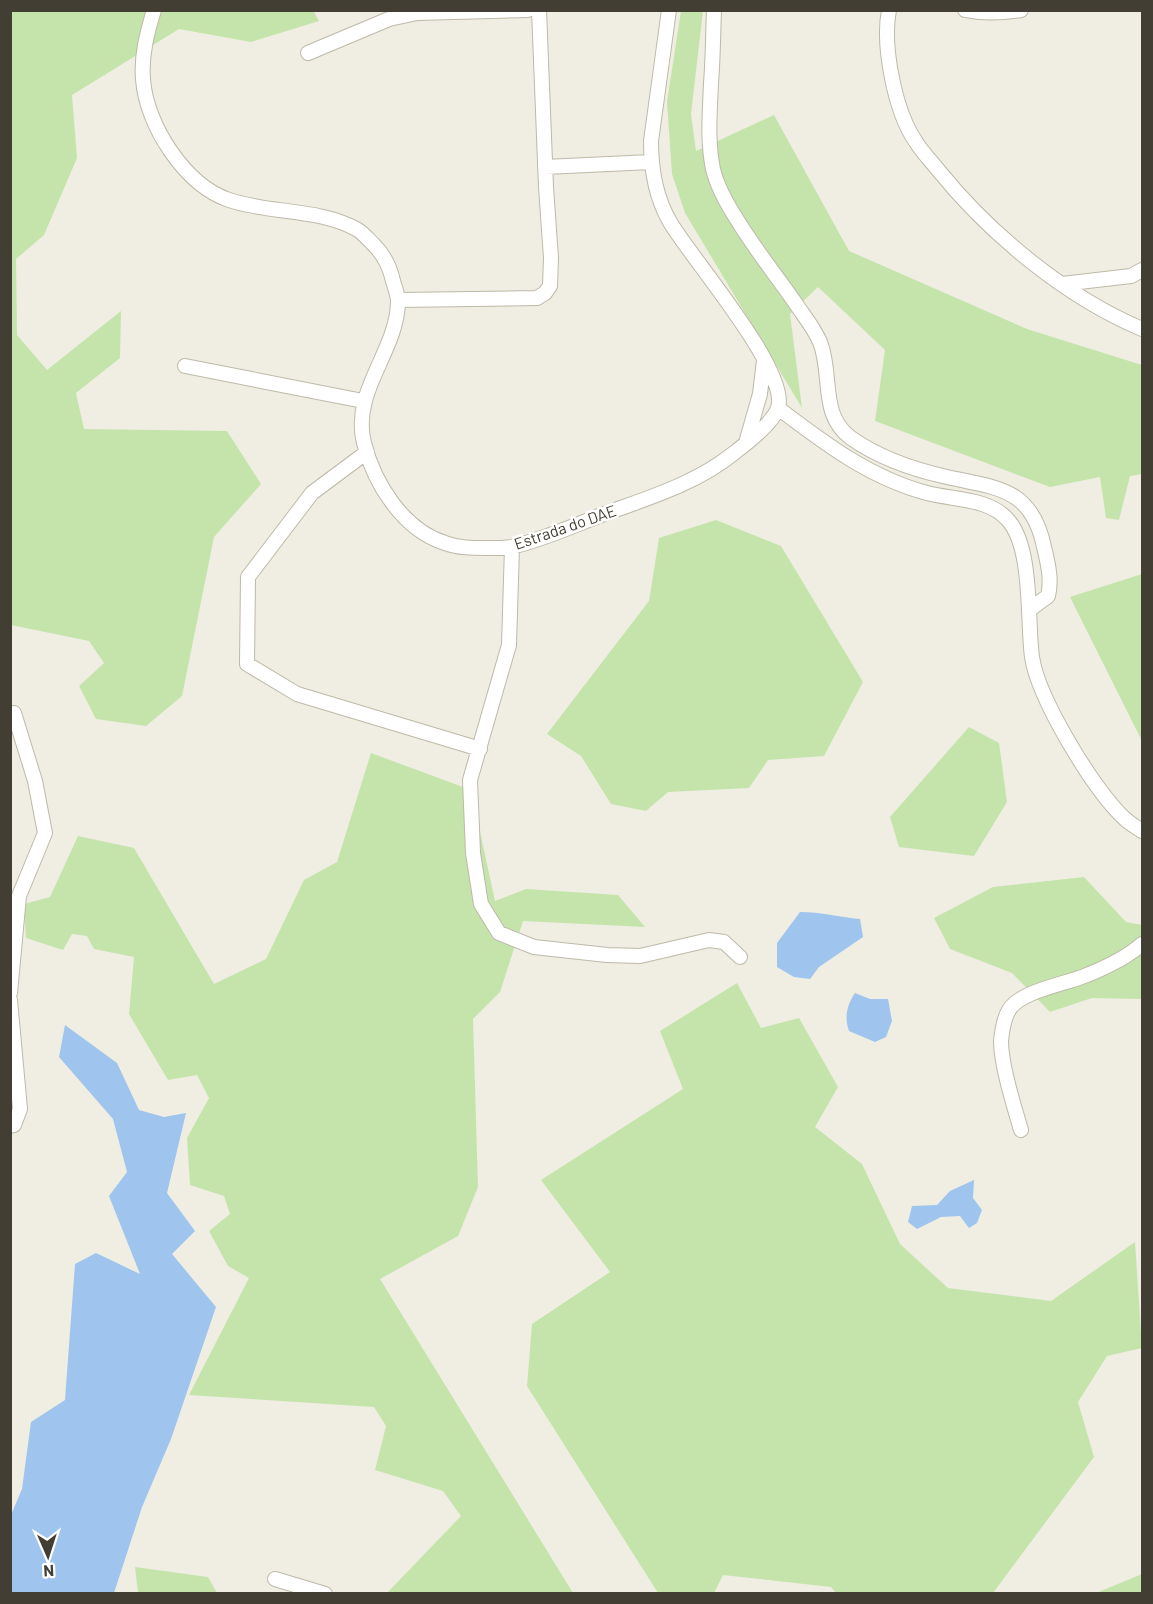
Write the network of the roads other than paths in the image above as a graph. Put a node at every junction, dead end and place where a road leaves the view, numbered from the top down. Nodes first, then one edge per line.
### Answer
1 (154, 10) edge
2 (528, 10) edge
3 (539, 10) edge
4 (669, 10) edge
5 (714, 10) edge
6 (889, 10) edge
7 (965, 10) edge
8 (1021, 10) edge
9 (308, 53) dead end
10 (651, 162) junction
11 (545, 167) junction
12 (1143, 270) edge
13 (1062, 284) junction
14 (398, 300) junction
15 (1143, 329) edge
16 (764, 359) junction
17 (185, 366) dead end
18 (363, 401) junction
19 (778, 408) junction
20 (746, 443) junction
21 (367, 452) junction
22 (512, 547) junction
23 (1029, 610) junction
24 (14, 713) dead end
25 (480, 749) junction
26 (1143, 831) edge
27 (1143, 944) edge
28 (740, 957) dead end
29 (10, 993) edge
30 (10, 1000) edge
31 (10, 1125) edge
32 (1021, 1130) dead end
33 (275, 1579) dead end
34 (324, 1593) edge

1 - 14 street, Estrada do DAE
2 - 9 street
3 - 11 street
4 - 10 street
5 - 23 street
6 - 13 street
7 - 8 street
10 - 11 street
10 - 16 street
11 - 14 street
12 - 13 street
13 - 15 street
14 - 18 street, Estrada do DAE
16 - 19 street
16 - 20 street
17 - 18 street
18 - 21 street, Estrada do DAE
19 - 20 street, Estrada do DAE
19 - 23 street
20 - 22 street, Estrada do DAE
21 - 22 street, Estrada do DAE
21 - 25 street
22 - 25 street
23 - 26 street
24 - 29 street
25 - 28 street
27 - 32 street
30 - 31 street
33 - 34 street

